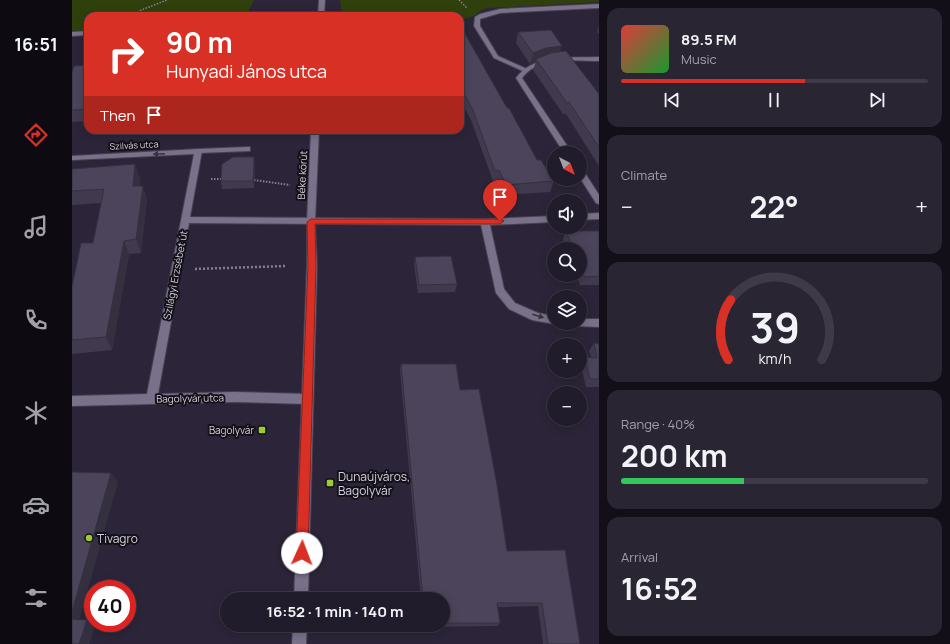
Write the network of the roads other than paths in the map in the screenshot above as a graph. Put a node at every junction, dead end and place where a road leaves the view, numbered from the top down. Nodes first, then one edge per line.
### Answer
1 (322, 0) edge
2 (599, 6) edge
3 (321, 12) edge
4 (84, 33) edge
5 (72, 34) edge
6 (599, 59) edge
7 (525, 70) junction
8 (316, 134) edge
9 (564, 146) edge
10 (246, 148) dead end
11 (198, 151) junction
12 (72, 158) edge
13 (587, 183) edge
14 (599, 202) edge
15 (599, 216) edge
16 (587, 217) edge
17 (547, 219) edge
18 (185, 220) junction
19 (311, 222) junction
20 (485, 222) junction
21 (547, 319) edge
22 (587, 322) edge
23 (599, 323) edge
24 (152, 398) junction
25 (307, 399) junction
26 (72, 401) edge
27 (301, 592) edge
28 (300, 632) edge
29 (299, 644) edge

1 - 3 street
2 - 7 street
4 - 5 street
6 - 7 street
7 - 9 street
8 - 19 street, Béke körút
10 - 11 street, Szilvás utca
11 -> 12 street, Szilvás utca
11 - 18 street, Szilágyi Erzsébet út
13 - 14 street
15 - 16 street
17 - 20 street
18 - 19 street
18 - 24 street, Szilágyi Erzsébet út
19 - 20 street
19 - 25 street
20 -> 21 street
22 - 23 street
24 - 25 street, Bagolyvár utca
24 - 26 street, Bagolyvár utca
25 - 27 street
28 - 29 street

